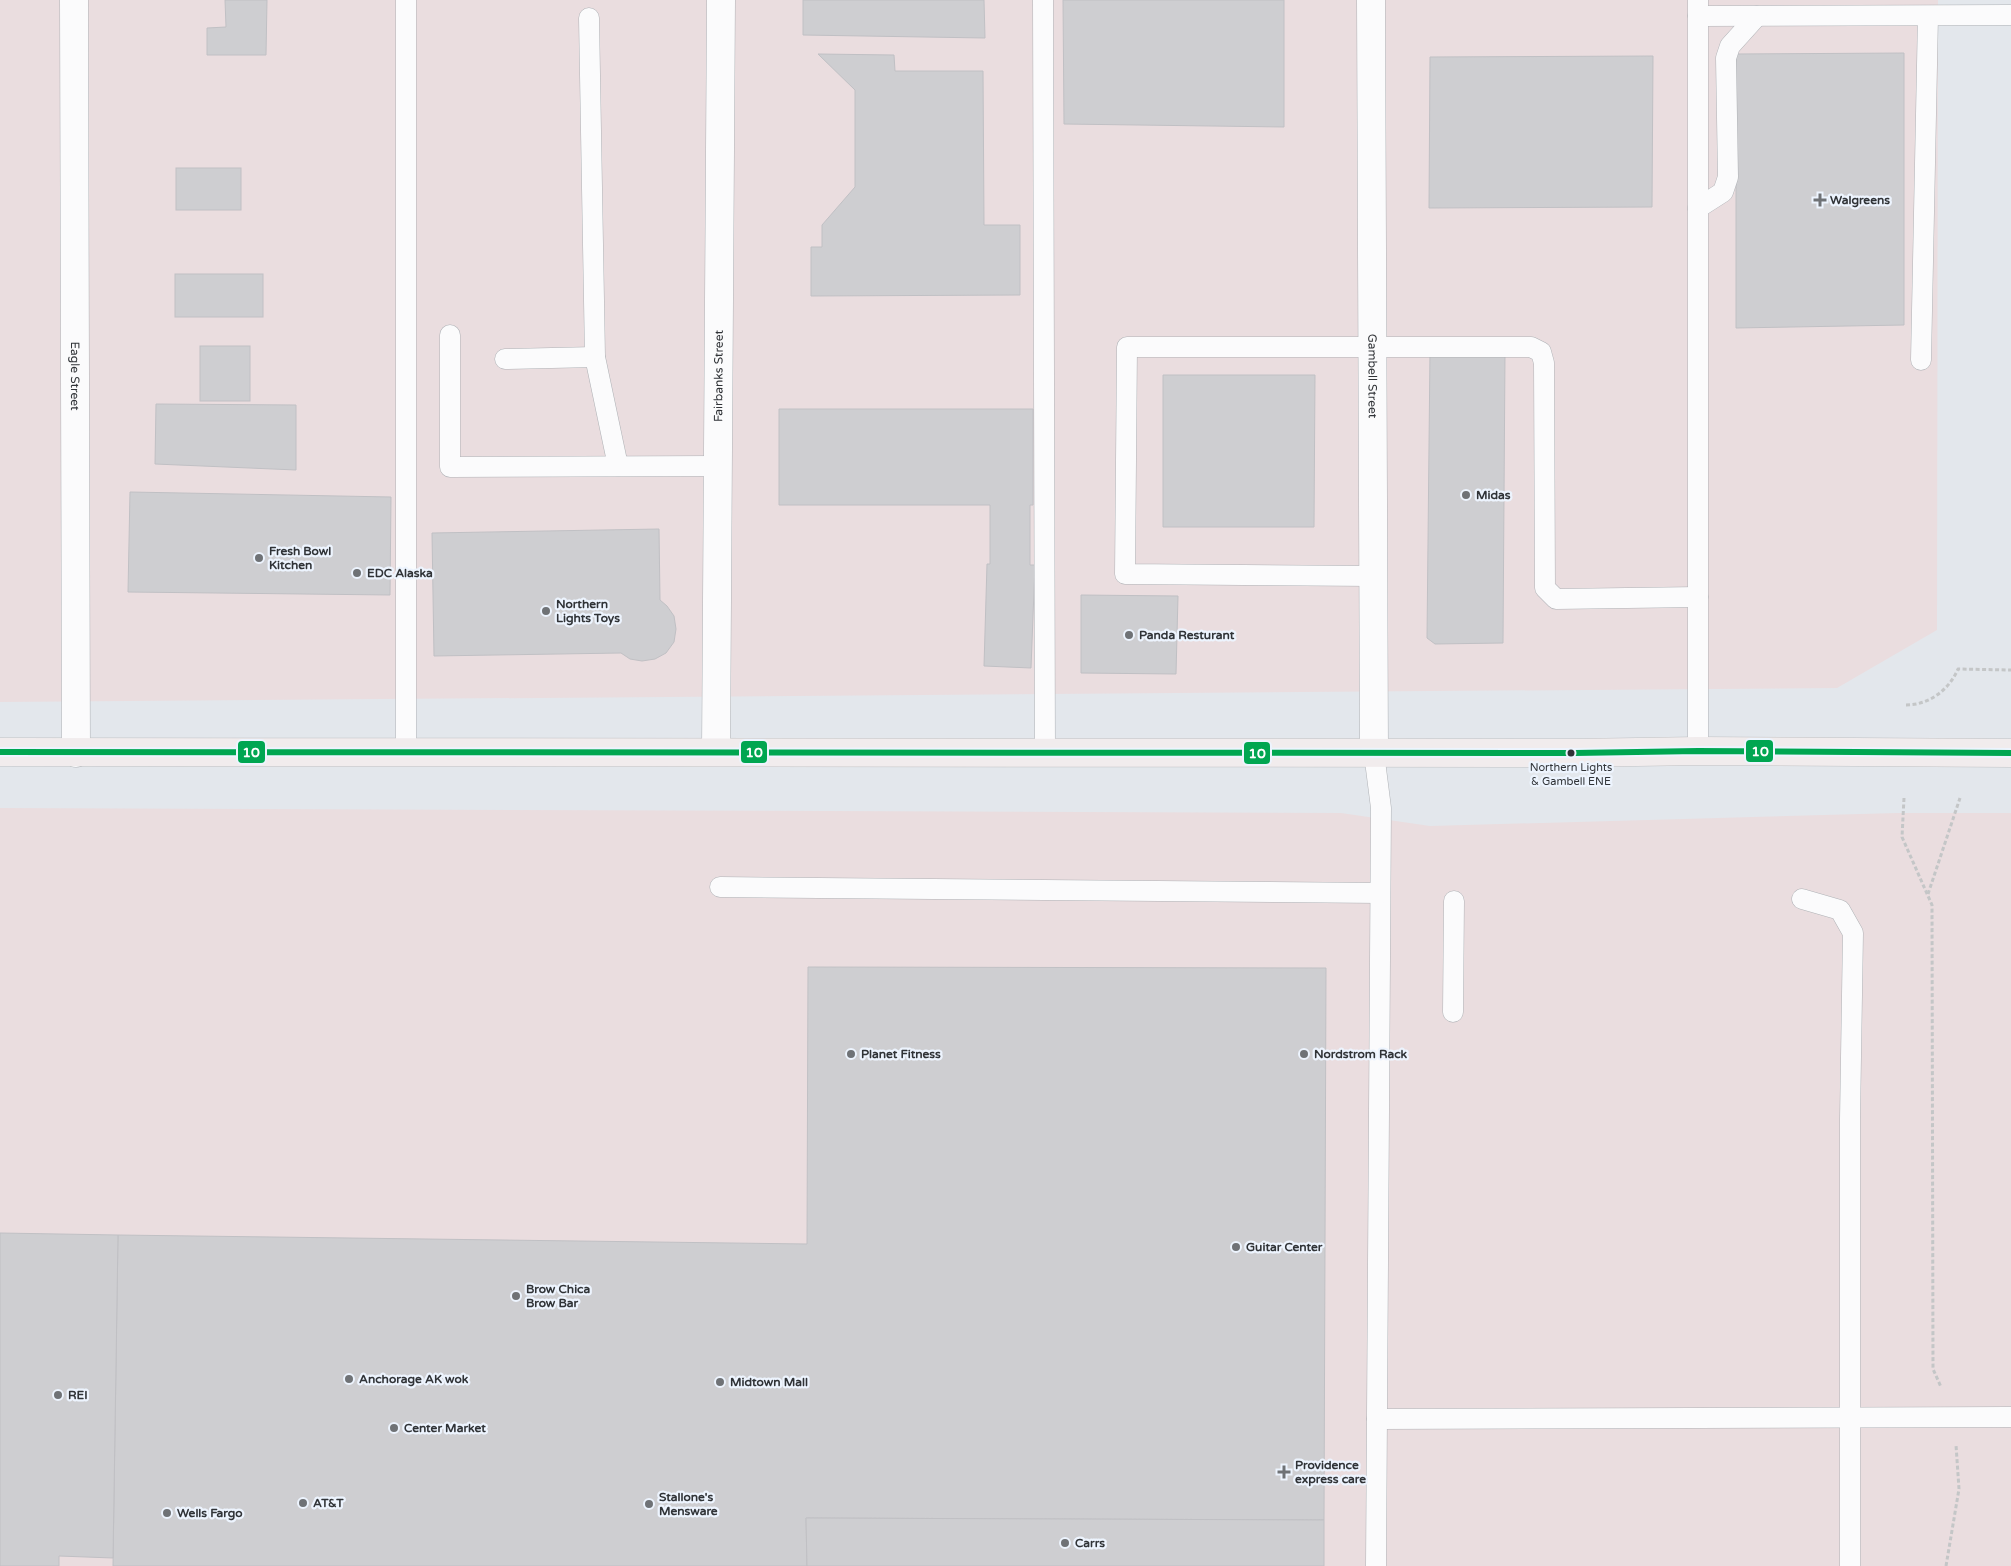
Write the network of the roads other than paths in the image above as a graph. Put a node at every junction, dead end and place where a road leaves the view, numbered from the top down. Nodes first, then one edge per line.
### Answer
1 (74, 0) edge
2 (406, 0) edge
3 (721, 0) edge
4 (1043, 0) edge
5 (1371, 0) edge
6 (1698, 8) edge
7 (2011, 15) edge
8 (1758, 16) junction
9 (1928, 16) junction
10 (589, 18) dead end
11 (1698, 208) junction
12 (450, 335) dead end
13 (1372, 347) junction
14 (595, 357) junction
15 (505, 359) dead end
16 (1921, 360) dead end
17 (618, 466) junction
18 (718, 466) junction
19 (1374, 576) junction
20 (1698, 597) junction
21 (716, 751) junction
22 (1698, 751) junction
23 (0, 752) edge
24 (1045, 752) junction
25 (76, 753) junction
26 (1374, 753) junction
27 (2011, 753) edge
28 (406, 754) junction
29 (720, 886) dead end
30 (1380, 893) junction
31 (1802, 899) dead end
32 (1454, 901) dead end
33 (1453, 1012) dead end
34 (2011, 1417) edge
35 (1850, 1418) junction
36 (1377, 1419) junction
37 (1376, 1566) edge
38 (1850, 1566) edge

1 - 25 street, Eagle Street
2 - 28 lane
3 - 18 street, Fairbanks Street
4 - 24 lane
5 - 13 street, Gambell Street
6 - 8 lane
6 - 11 lane
7 - 9 lane
8 - 9 lane
8 - 11 lane
9 - 16 lane
10 - 14 lane
11 - 20 lane
12 - 17 lane
13 - 19 street, Gambell Street
13 - 19 lane
13 - 20 lane
14 - 15 lane
14 - 17 lane
17 - 18 lane
18 - 21 street, Fairbanks Street
19 - 26 street, Gambell Street
20 - 22 lane
21 - 24 main road
21 - 28 main road
22 - 26 main road
22 - 27 main road
23 - 25 main road
24 - 26 main road
25 - 28 main road
26 - 30 lane
29 - 30 lane
30 - 36 lane
31 - 35 lane
32 - 33 lane
34 - 35 lane
35 - 36 lane
35 - 38 lane
36 - 37 lane

